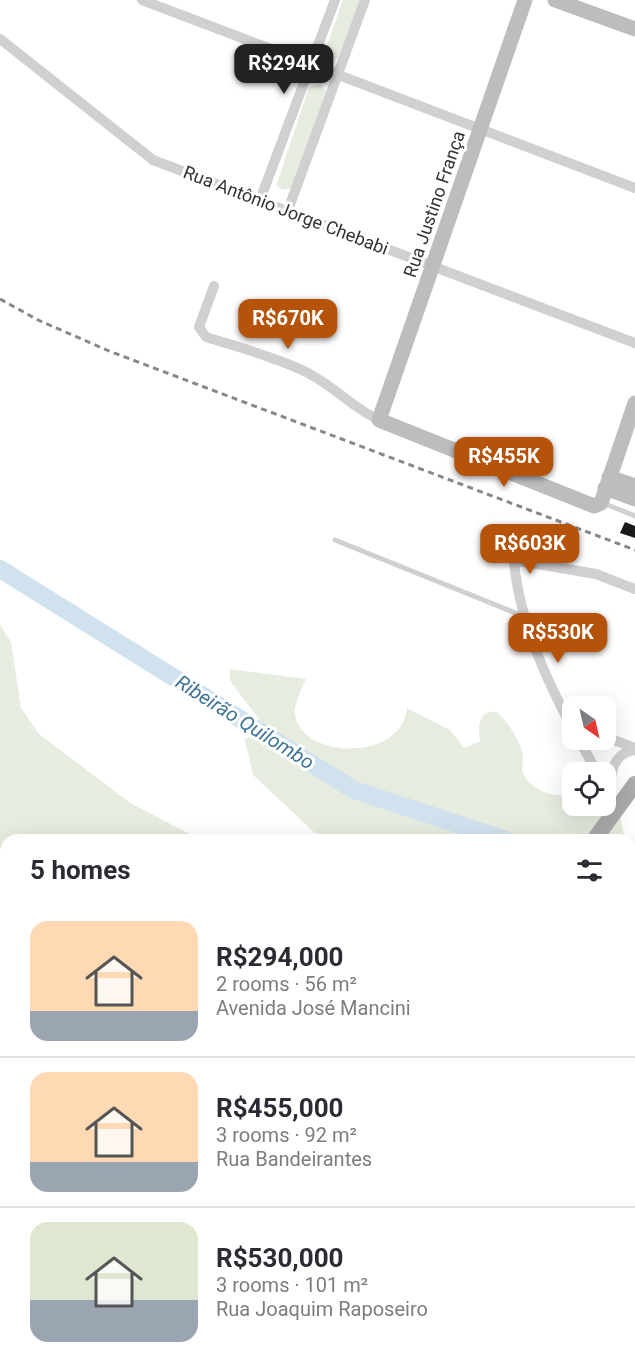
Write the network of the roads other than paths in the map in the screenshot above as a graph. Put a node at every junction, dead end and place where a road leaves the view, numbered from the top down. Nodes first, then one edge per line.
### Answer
1 (142, 0) edge
2 (335, 0) edge
3 (365, 0) edge
4 (525, 0) edge
5 (555, 0) edge
6 (635, 28) edge
7 (0, 39) edge
8 (310, 66) junction
9 (336, 75) junction
10 (480, 131) junction
11 (635, 188) edge
12 (260, 200) junction
13 (288, 210) junction
14 (433, 266) junction
15 (214, 286) dead end
16 (635, 343) edge
17 (635, 403) edge
18 (380, 420) junction
19 (635, 486) edge
20 (605, 489) junction
21 (635, 500) edge
22 (635, 516) edge
23 (513, 536) dead end
24 (335, 540) dead end
25 (513, 560) junction
26 (635, 589) edge
27 (523, 616) junction
28 (562, 708) edge
29 (616, 741) edge
30 (635, 749) edge
31 (616, 763) edge
32 (635, 784) edge
33 (616, 795) edge
34 (603, 816) edge
35 (596, 834) edge

1 - 8 street
2 - 8 street
3 - 9 street
4 - 10 street, Rua Justino França
5 - 6 street
7 - 12 street, Rua Antônio Jorge Chebabi
8 - 9 street
8 - 12 street
9 - 10 street
9 - 13 street
10 - 11 street
10 - 14 street, Rua Justino França
12 - 13 street, Rua Antônio Jorge Chebabi
13 - 14 street, Rua Antônio Jorge Chebabi
14 - 16 street, Rua Antônio Jorge Chebabi
14 - 18 street, Rua Justino França
15 - 18 street
17 - 20 street
18 - 20 street
19 - 20 street
20 - 21 street
20 - 22 lane
23 - 25 street
24 - 27 lane
25 - 26 street
25 - 27 street
27 - 28 street
29 - 30 street
30 - 31 street
32 - 33 main road
34 - 35 main road

